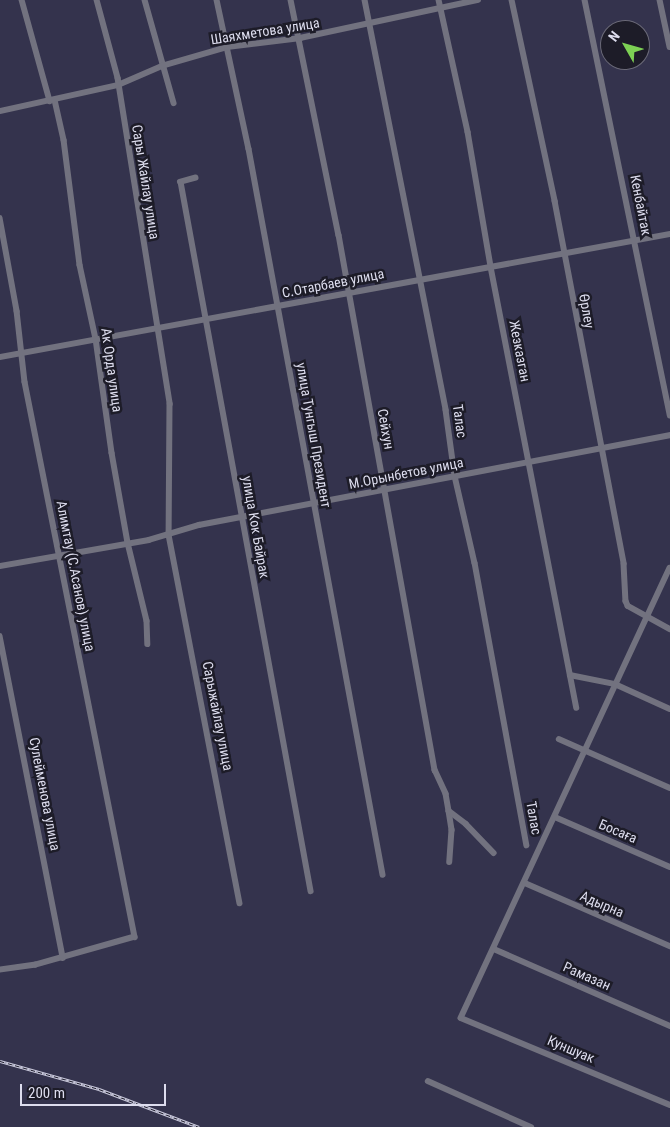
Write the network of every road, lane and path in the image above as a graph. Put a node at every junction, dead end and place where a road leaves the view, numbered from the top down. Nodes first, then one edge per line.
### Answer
1 (22, 0) edge
2 (97, 0) edge
3 (144, 0) edge
4 (216, 0) edge
5 (291, 0) edge
6 (365, 0) edge
7 (439, 0) edge
8 (478, 0) edge
9 (512, 0) edge
10 (584, 0) edge
11 (660, 0) edge
12 (441, 8) junction
13 (371, 25) junction
14 (300, 38) junction
15 (227, 47) junction
16 (670, 47) edge
17 (162, 66) junction
18 (118, 85) junction
19 (52, 100) junction
20 (174, 103) dead end
21 (0, 111) edge
22 (196, 178) dead end
23 (0, 218) edge
24 (670, 234) edge
25 (636, 240) junction
26 (564, 253) junction
27 (491, 267) junction
28 (420, 280) junction
29 (350, 292) junction
30 (276, 307) junction
31 (205, 321) junction
32 (159, 329) junction
33 (96, 339) junction
34 (21, 354) junction
35 (0, 357) edge
36 (165, 369) joint
37 (670, 415) edge
38 (670, 435) edge
39 (600, 449) junction
40 (529, 462) junction
41 (455, 476) junction
42 (384, 489) junction
43 (313, 503) junction
44 (241, 518) junction
45 (169, 535) junction
46 (128, 543) junction
47 (59, 554) junction
48 (0, 566) edge
49 (670, 568) edge
50 (647, 617) junction
51 (670, 629) edge
52 (0, 636) edge
53 (148, 644) dead end
54 (570, 675) junction
55 (615, 684) junction
56 (576, 708) dead end
57 (670, 709) edge
58 (559, 739) dead end
59 (585, 751) junction
60 (670, 788) edge
61 (449, 812) junction
62 (555, 817) junction
63 (526, 845) dead end
64 (494, 852) dead end
65 (450, 862) dead end
66 (670, 867) edge
67 (383, 875) dead end
68 (525, 883) junction
69 (311, 891) dead end
70 (240, 903) dead end
71 (670, 946) edge
72 (494, 949) junction
73 (63, 958) junction
74 (0, 970) edge
75 (670, 1026) edge
76 (428, 1080) dead end
77 (670, 1105) edge
78 (531, 1127) edge

1 - 19 street, Ак Орда улица
2 - 18 street, Сары Жайлау улица
3 - 17 street
4 - 15 street, улица Тунгыш Президент
5 - 14 street, Сейхун
6 - 13 street, Талас
7 - 12 street, Жезказган
8 - 12 street, Шаяхметова улица
9 - 26 street, Өрлеу
10 - 25 street, Кенбайтак
11 - 16 street
12 - 13 street, Шаяхметова улица
12 - 27 street, Жезказган
13 - 14 street, Шаяхметова улица
13 - 28 street, Талас
14 - 15 street, Шаяхметова улица
14 - 29 street, Сейхун
15 - 17 street, Шаяхметова улица
15 - 30 street, улица Тунгыш Президент
17 - 18 street, Шаяхметова улица
17 - 20 street
18 - 19 street, Шаяхметова улица
18 - 32 street, Сары Жайлау улица
19 - 21 street, Шаяхметова улица
19 - 33 street, Ак Орда улица
22 - 31 street, улица Кок Байрак
23 - 34 street, Алимтау (С.Асанов) улица
24 - 25 street, С.Отарбаев улица
25 - 26 street, С.Отарбаев улица
25 - 37 street, Кенбайтак
26 - 27 street, С.Отарбаев улица
26 - 39 street, Өрлеу
27 - 28 street, С.Отарбаев улица
27 - 40 street, Жезказган
28 - 29 street, С.Отарбаев улица
28 - 41 street, Талас
29 - 30 street, С.Отарбаев улица
29 - 42 street, Сейхун
30 - 31 street, С.Отарбаев улица
30 - 43 street, улица Тунгыш Президент
31 - 32 street, С.Отарбаев улица
31 - 44 street, улица Кок Байрак
32 - 33 street, С.Отарбаев улица
32 - 36 street, Сары Жайлау улица
33 - 34 street, С.Отарбаев улица
33 - 46 street, Ак Орда улица
34 - 35 street, С.Отарбаев улица
34 - 47 street, Алимтау (С.Асанов) улица
36 - 45 street, Сарыжайлау улица
38 - 39 street, М.Орынбетов улица
39 - 40 street, М.Орынбетов улица
39 - 50 street, Өрлеу
40 - 41 street, М.Орынбетов улица
40 - 54 street, Жезказган
41 - 42 street, М.Орынбетов улица
41 - 63 street, Талас
42 - 43 street, М.Орынбетов улица
42 - 61 street, Сейхун
43 - 44 street, М.Орынбетов улица
43 - 67 street, улица Тунгыш Президент
44 - 45 street, М.Орынбетов улица
44 - 69 street, улица Кок Байрак
45 - 46 street, М.Орынбетов улица
45 - 70 street, Сарыжайлау улица
46 - 47 street, М.Орынбетов улица
46 - 53 street, Ак Орда улица
47 - 48 street, М.Орынбетов улица
47 - 73 street, Алимтау (С.Асанов) улица
49 - 50 street
50 - 51 street, Өрлеу
50 - 55 street
52 - 73 street, Сулейменова улица
54 - 55 street
54 - 56 street, Жезказган
55 - 57 street
55 - 59 street
58 - 59 street
59 - 60 street
59 - 62 street
61 - 64 street
61 - 65 street, Сейхун
62 - 66 street, Босаға
62 - 68 street
68 - 71 street, Адырна
68 - 72 street
72 - 75 street, Рамазан
72 - 77 street, Куншуак
73 - 74 street
76 - 78 street

